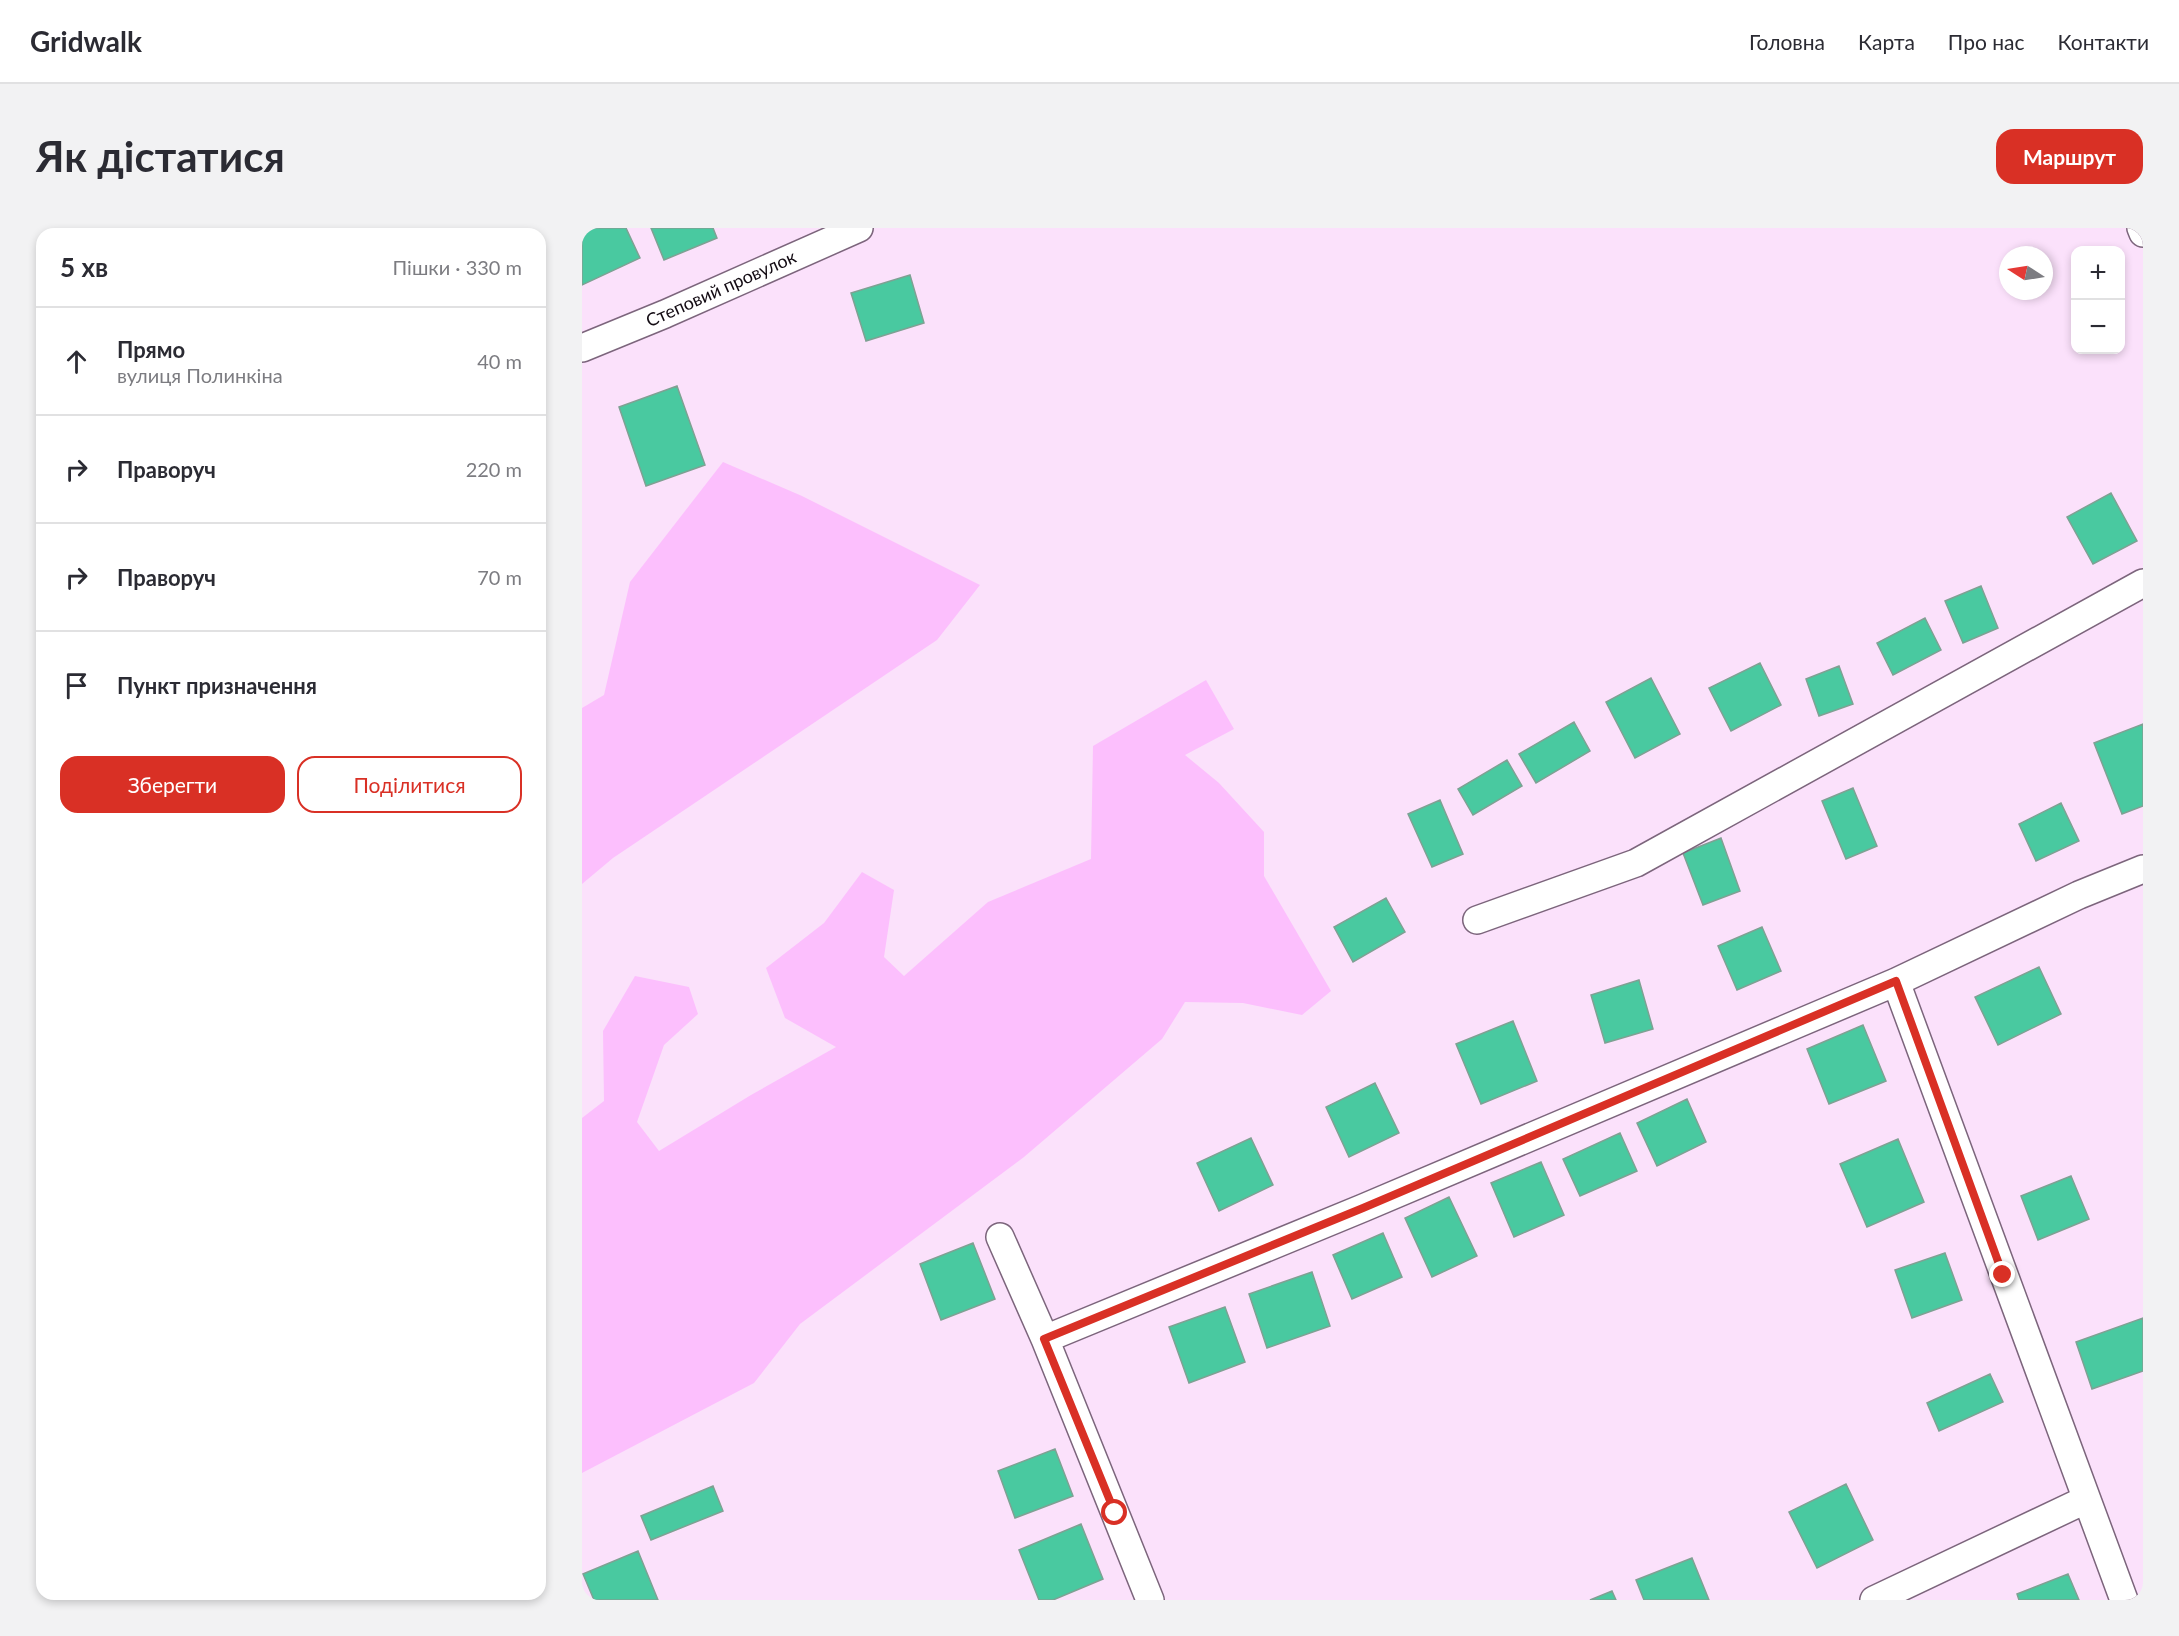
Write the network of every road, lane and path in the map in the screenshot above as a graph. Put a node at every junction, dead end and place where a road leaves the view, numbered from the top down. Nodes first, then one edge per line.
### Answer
1 (859, 228) edge
2 (2141, 228) edge
3 (2143, 233) edge
4 (582, 348) edge
5 (2143, 583) edge
6 (2143, 868) edge
7 (1477, 920) dead end
8 (1896, 981) junction
9 (1000, 1237) dead end
10 (1044, 1339) junction
11 (2085, 1500) junction
12 (1150, 1600) edge
13 (1874, 1600) edge
14 (2124, 1600) edge

1 - 4 street, Степовий провулок
2 - 3 street
5 - 7 street
6 - 8 street
8 - 10 street
8 - 11 street
9 - 10 street
10 - 12 street
11 - 13 street
11 - 14 street

